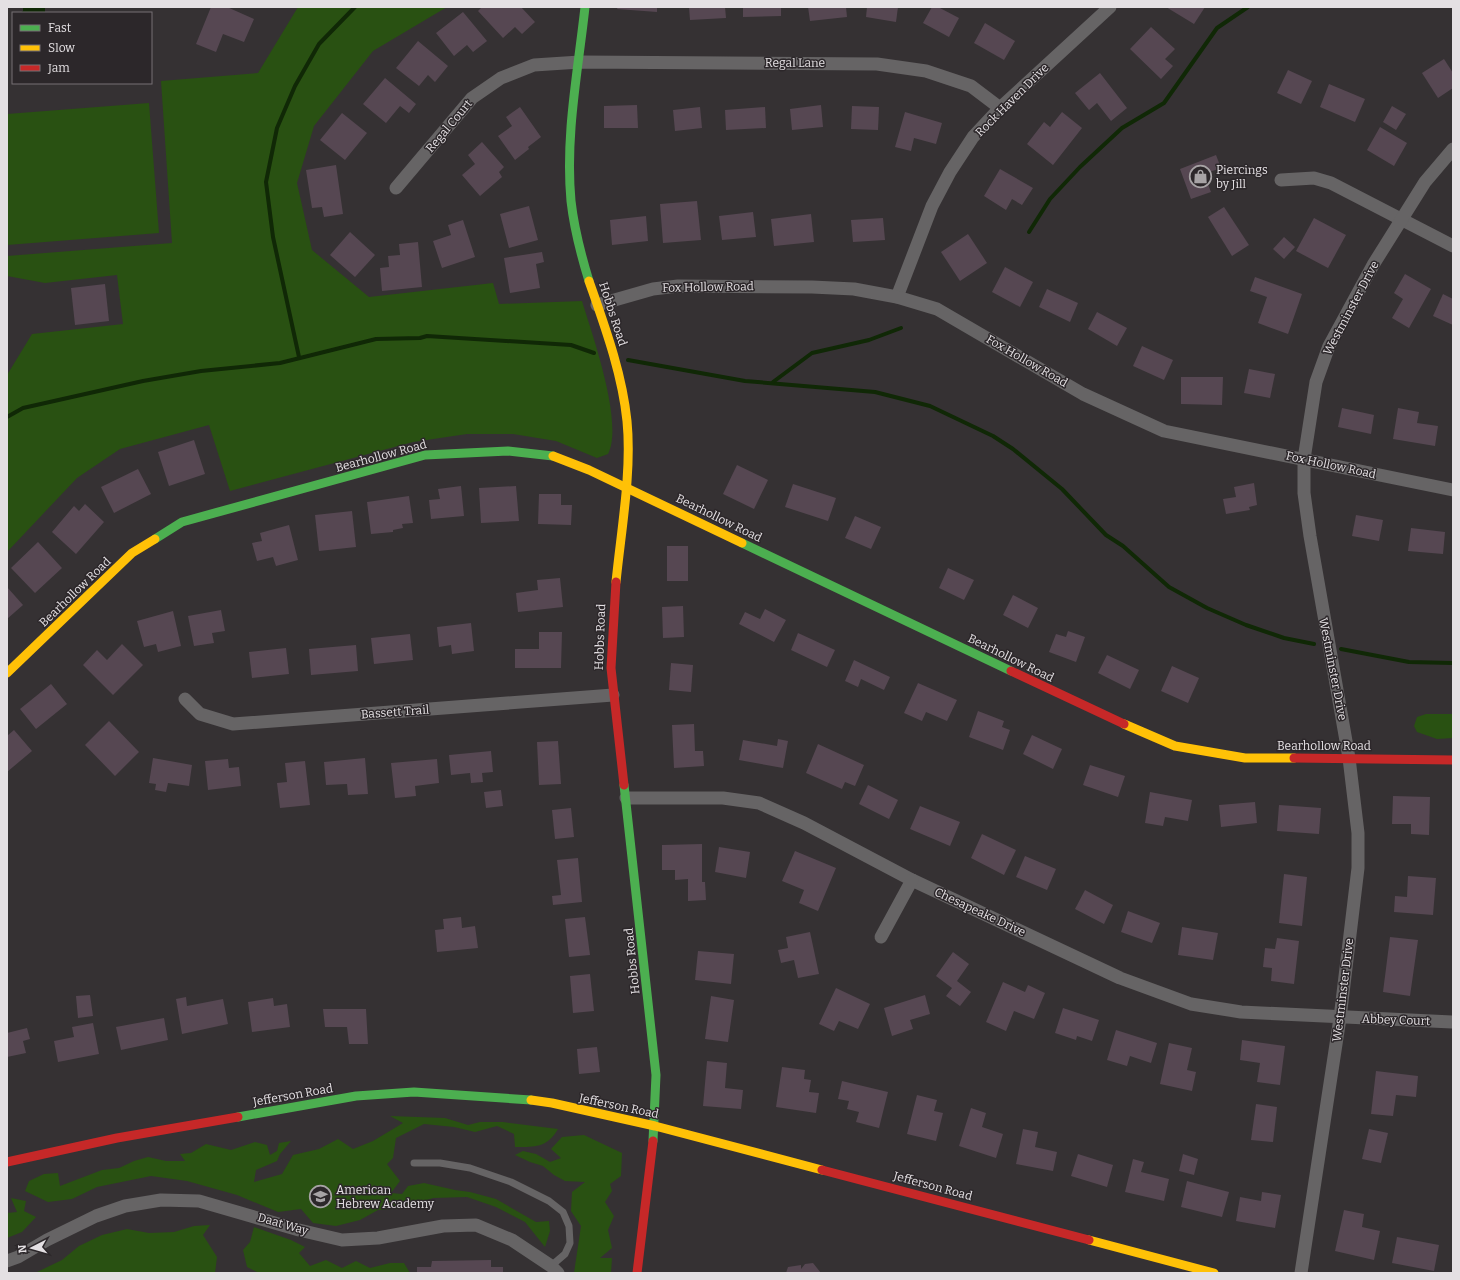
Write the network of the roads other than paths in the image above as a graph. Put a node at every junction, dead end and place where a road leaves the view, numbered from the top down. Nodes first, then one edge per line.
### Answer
1 (586, 7) edge
2 (1110, 7) edge
3 (580, 62) junction
4 (1000, 108) junction
5 (1453, 149) edge
6 (1281, 180) dead end
7 (396, 188) dead end
8 (1403, 220) junction
9 (1453, 246) edge
10 (897, 297) junction
11 (597, 305) junction
12 (1304, 459) junction
13 (625, 486) junction
14 (1453, 490) edge
15 (7, 673) edge
16 (613, 695) junction
17 (185, 699) dead end
18 (1349, 758) junction
19 (1453, 760) edge
20 (626, 798) junction
21 (912, 880) junction
22 (881, 937) dead end
23 (1340, 1018) junction
24 (1452, 1022) dead end
25 (655, 1126) junction
26 (7, 1162) edge
27 (414, 1163) dead end
28 (7, 1261) edge
29 (554, 1269) edge
30 (637, 1273) edge
31 (1214, 1273) edge
32 (1301, 1273) edge

1 - 3 street, Hobbs Road
2 - 4 street, Rock Haven Drive
3 - 4 street, Regal Lane
3 - 7 street, Regal Court
3 - 11 street, Hobbs Road
4 - 10 street, Rock Haven Drive
5 - 8 street, Westminster Drive
6 - 8 street
8 - 9 street
8 - 12 street, Westminster Drive
10 - 11 street, Fox Hollow Road
10 - 12 street, Fox Hollow Road
11 - 13 street, Hobbs Road
12 - 14 street, Fox Hollow Road
12 - 18 street, Westminster Drive
13 - 15 street, Bearhollow Road
13 - 16 street, Hobbs Road
13 - 18 street, Bearhollow Road
16 - 17 street, Bassett Trail
16 - 20 street, Hobbs Road
18 - 19 street, Bearhollow Road
18 - 23 street, Westminster Drive
20 - 21 street, Chesapeake Drive
20 - 25 street, Hobbs Road
21 - 22 street
21 - 23 street, Chesapeake Drive
23 - 24 street, Abbey Court
23 - 32 street, Westminster Drive
25 - 26 street, Jefferson Road
25 - 30 street, Hobbs Road
25 - 31 street, Jefferson Road
27 - 29 lane
28 - 29 street, Daat Way

